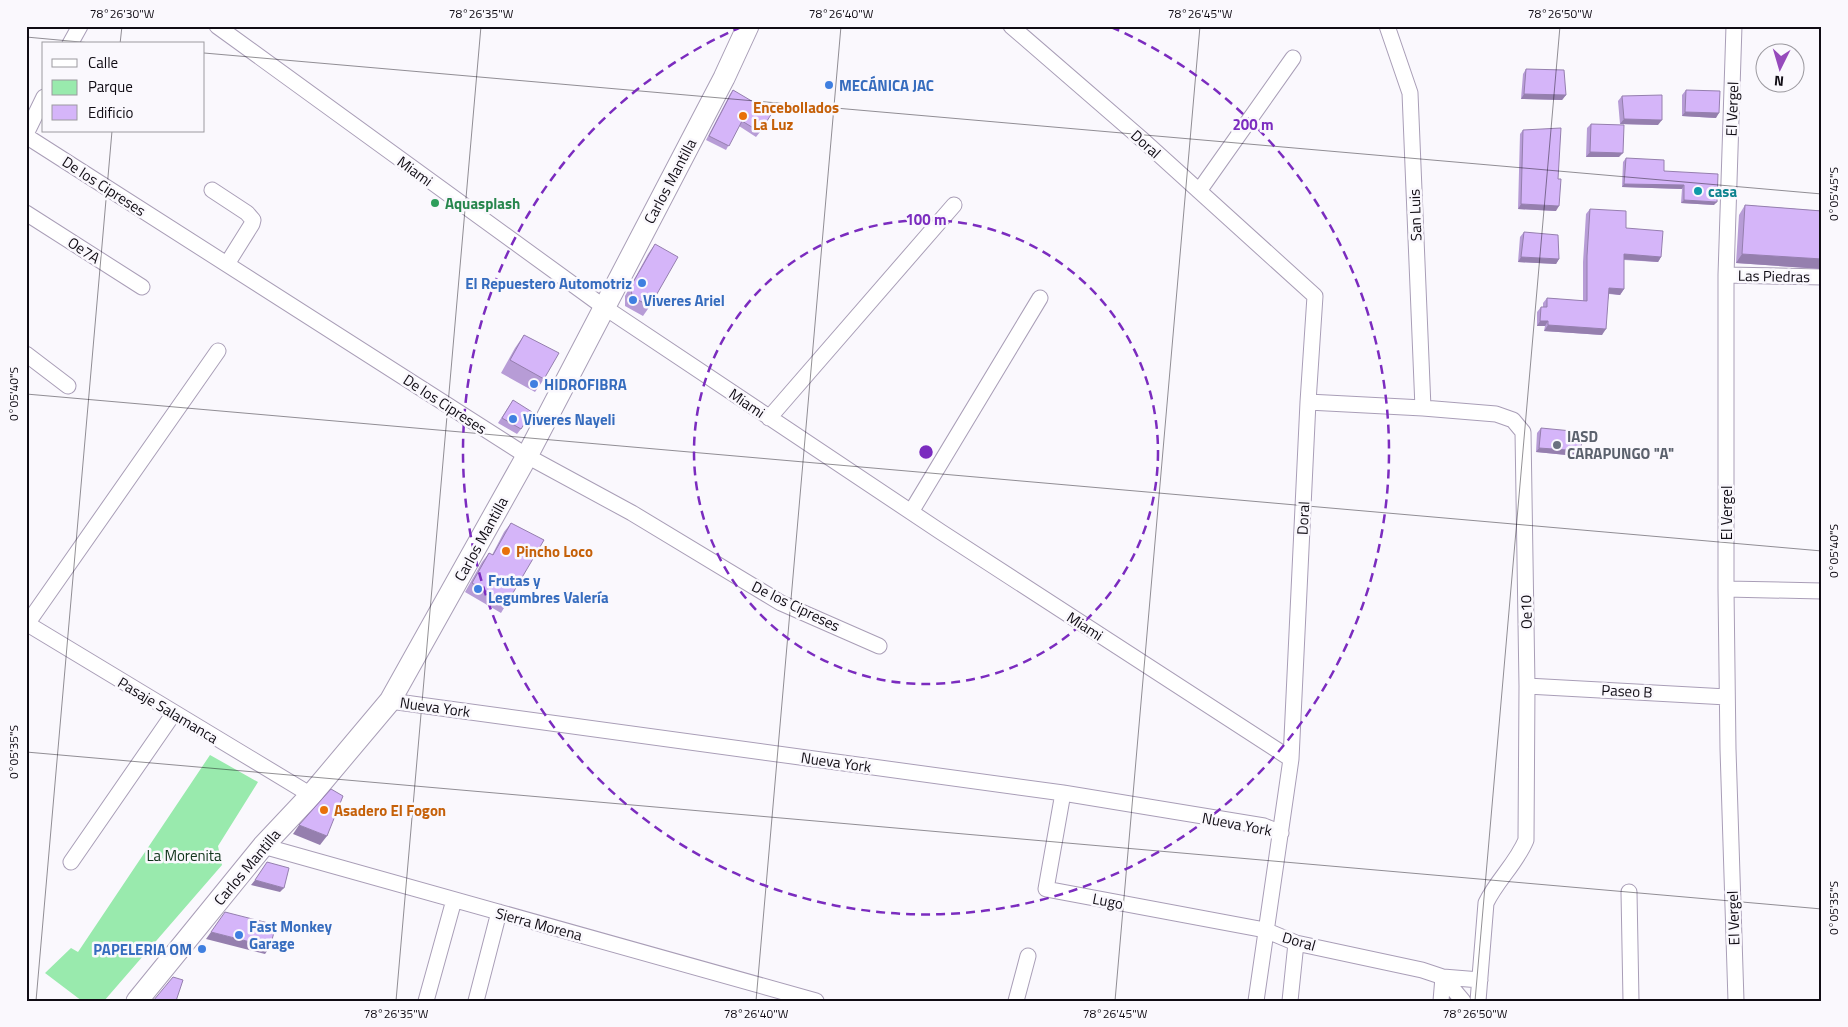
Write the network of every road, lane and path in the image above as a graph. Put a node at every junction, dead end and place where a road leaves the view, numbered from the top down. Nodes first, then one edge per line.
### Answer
1 (80, 26) edge
2 (748, 26) edge
3 (1011, 26) edge
4 (1387, 26) edge
5 (1734, 26) edge
6 (224, 28) edge
7 (71, 42) edge
8 (1293, 58) dead end
9 (42, 101) edge
10 (26, 135) edge
11 (212, 190) dead end
12 (1199, 191) junction
13 (954, 205) dead end
14 (26, 213) edge
15 (227, 264) junction
16 (1726, 275) junction
17 (1822, 277) edge
18 (142, 287) dead end
19 (1040, 298) dead end
20 (604, 307) junction
21 (218, 351) dead end
22 (26, 354) edge
23 (68, 386) dead end
24 (1308, 402) junction
25 (1423, 408) junction
26 (769, 418) junction
27 (527, 456) junction
28 (911, 512) junction
29 (1726, 590) junction
30 (1822, 591) edge
31 (27, 623) edge
32 (879, 646) dead end
33 (1527, 686) junction
34 (1727, 697) junction
35 (390, 701) junction
36 (174, 713) junction
37 (1292, 760) junction
38 (1062, 793) junction
39 (311, 795) junction
40 (1281, 833) junction
41 (263, 846) junction
42 (71, 862) dead end
43 (1629, 892) dead end
44 (454, 900) junction
45 (499, 912) junction
46 (1265, 930) junction
47 (1296, 942) junction
48 (1028, 956) dead end
49 (1443, 977) junction
50 (1480, 980) junction
51 (796, 998) edge
52 (137, 1001) edge
53 (426, 1001) edge
54 (476, 1001) edge
55 (816, 1001) edge
56 (1016, 1001) edge
57 (1256, 1001) edge
58 (1290, 1001) edge
59 (1441, 1001) edge
60 (1463, 1001) edge
61 (1478, 1001) edge
62 (1631, 1001) edge
63 (1736, 1001) edge

1 - 7 street
2 - 20 street, Carlos Mantilla
3 - 12 street, Doral
4 - 25 street, San Luis
5 - 16 street, El Vergel
6 - 20 street, Miami
8 - 12 street
9 - 10 street
10 - 15 street, De los Cipreses
11 - 15 street
12 - 24 street, Doral
13 - 26 street
14 - 18 street, Oe7A
15 - 27 street, De los Cipreses
16 - 17 street, Las Piedras
16 - 29 street, El Vergel
19 - 28 street
20 - 26 street, Miami
20 - 27 street, Carlos Mantilla
21 - 31 street
22 - 23 street
24 - 25 street, Oe10
24 - 37 street, Doral
25 - 33 street, Oe10
26 - 28 street, Miami
27 - 32 street, De los Cipreses
27 - 35 street, Carlos Mantilla
28 - 37 street, Miami
29 - 30 street
29 - 34 street, El Vergel
31 - 36 street, Pasaje Salamanca
33 - 34 street, Paseo B
33 - 50 street, Oe10
34 - 63 street, El Vergel
35 - 38 street, Nueva York
35 - 39 street, Carlos Mantilla
36 - 39 street, Pasaje Salamanca
36 - 42 street
37 - 40 street, Doral
38 - 40 street, Nueva York
38 - 46 street, Lugo
39 - 41 street, Carlos Mantilla
40 - 46 street, Doral
41 - 44 street, Sierra Morena
41 - 52 street, Carlos Mantilla
43 - 62 street
44 - 45 street, Sierra Morena
44 - 53 street
45 - 51 street, Sierra Morena
45 - 54 street
46 - 47 street, Doral
46 - 57 street
47 - 49 street, Doral
47 - 58 street
48 - 56 street
49 - 50 street, Doral
49 - 59 street
49 - 60 street
50 - 61 street, Oe10
51 - 55 street, Sierra Morena

